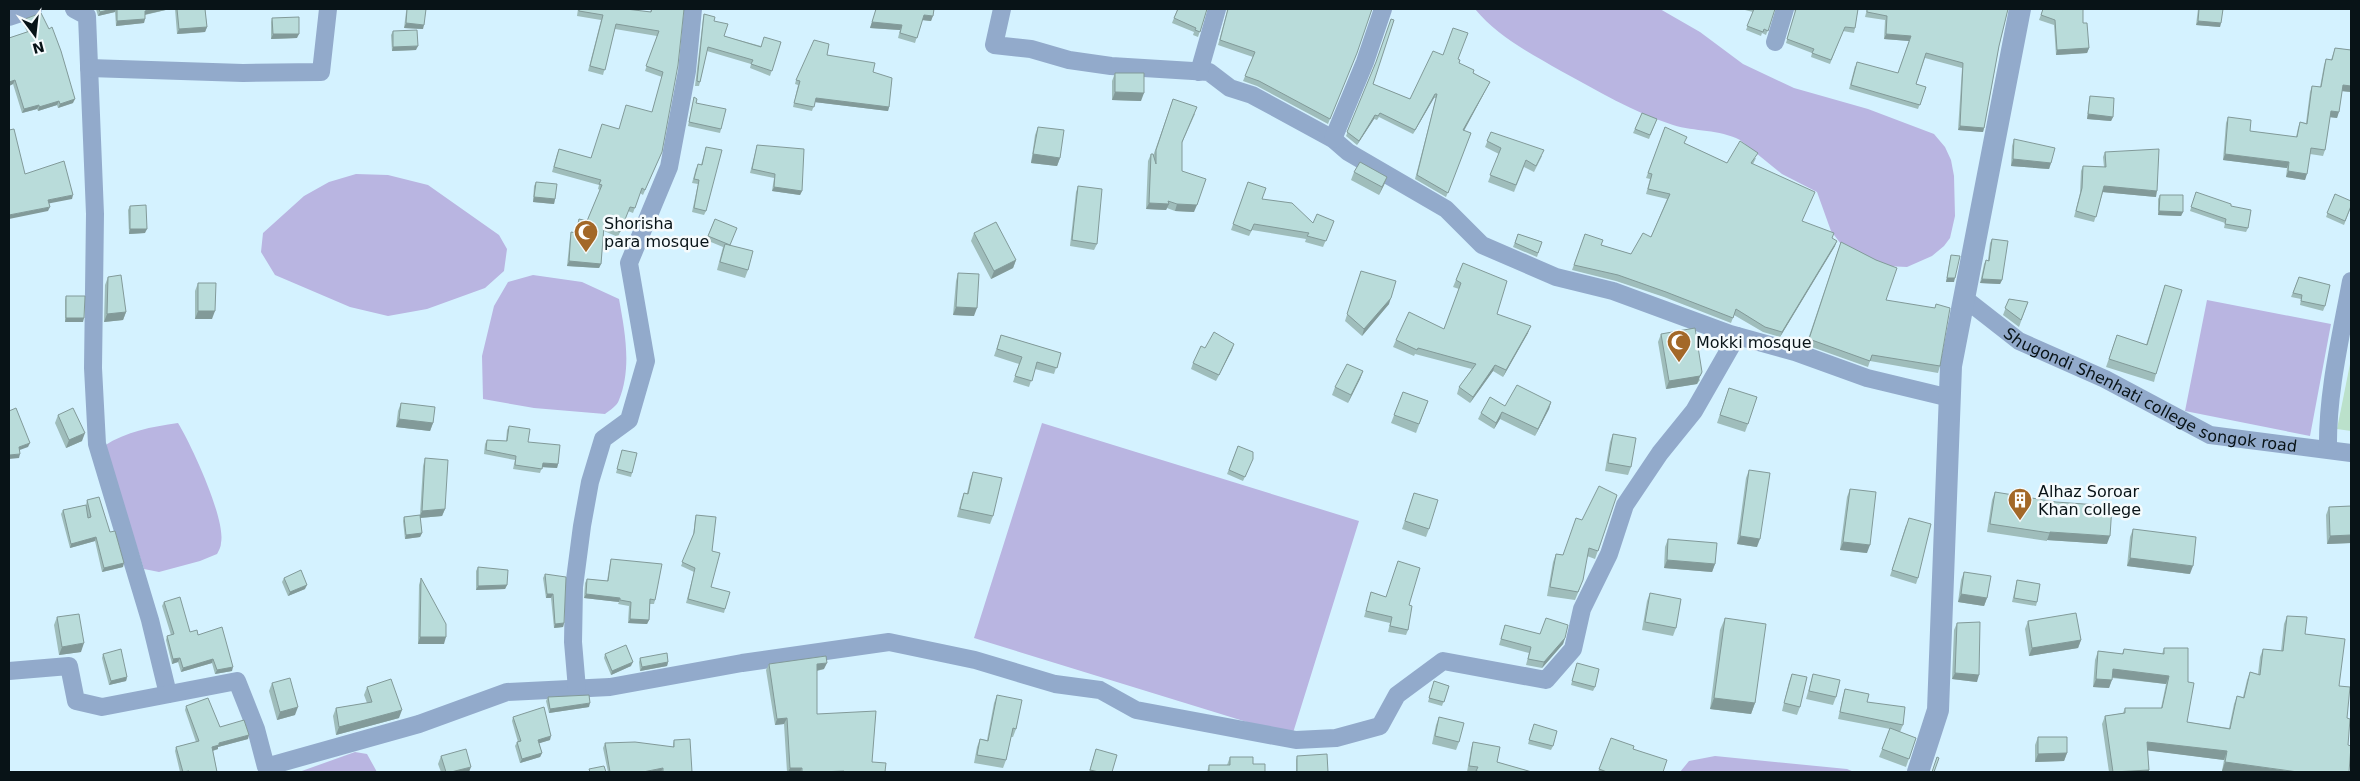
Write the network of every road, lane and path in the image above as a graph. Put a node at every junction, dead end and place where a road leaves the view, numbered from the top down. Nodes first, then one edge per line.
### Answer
1 (33, 9) edge
2 (74, 9) edge
3 (328, 9) edge
4 (693, 9) edge
5 (1002, 9) edge
6 (1217, 9) edge
7 (1383, 9) edge
8 (1785, 9) edge
9 (2020, 9) edge
10 (9, 17) edge
11 (1775, 42) dead end
12 (89, 68) junction
13 (1199, 72) junction
14 (1333, 139) junction
15 (2351, 281) edge
16 (1964, 298) junction
17 (1737, 336) junction
18 (1950, 398) junction
19 (2328, 449) junction
20 (2351, 453) edge
21 (9, 671) edge
22 (577, 689) junction
23 (168, 694) junction
24 (1918, 772) edge

1 - 10 street
2 - 12 street
3 - 12 street
4 - 22 street
5 - 13 street
6 - 13 street
7 - 14 street
8 - 11 street
9 - 16 street
12 - 23 street
13 - 14 street
14 - 17 street
15 - 19 street
16 - 18 street
16 - 19 street, Shugondi Shenhati college songok road
17 - 18 street
17 - 22 street
18 - 24 street
19 - 20 street, Shugondi Shenhati college songok road
21 - 23 street
22 - 23 street

